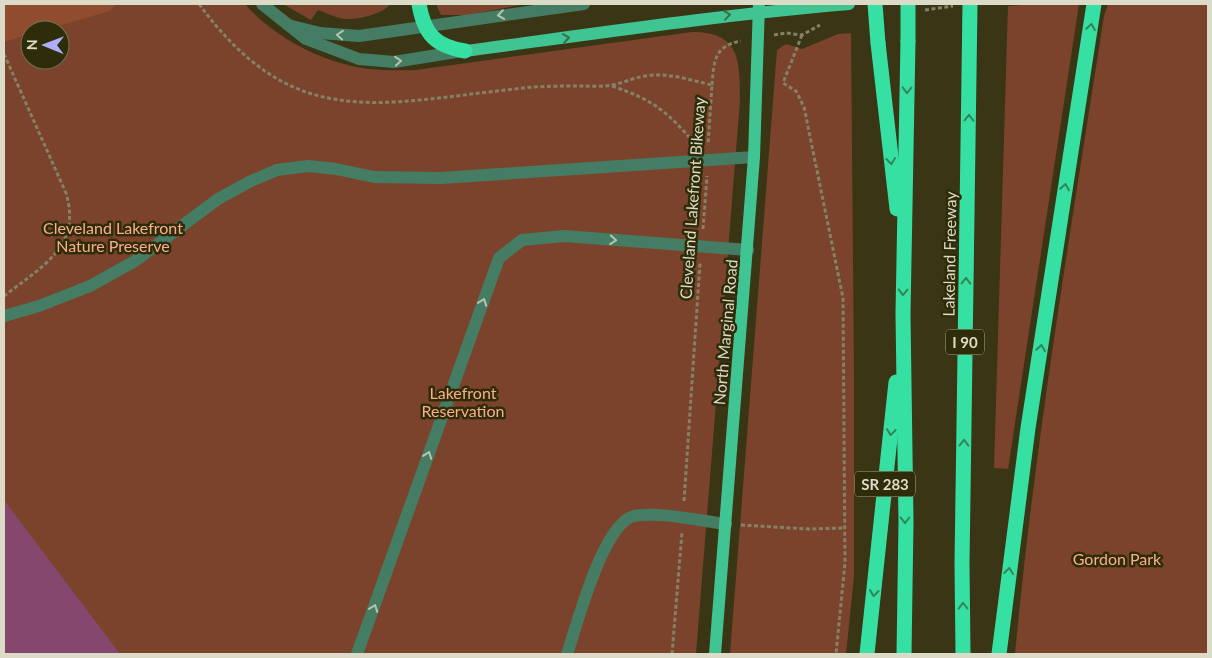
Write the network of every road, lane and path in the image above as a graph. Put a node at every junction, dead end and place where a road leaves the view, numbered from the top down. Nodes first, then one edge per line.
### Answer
1 (199, 4) edge
2 (262, 4) edge
3 (419, 4) edge
4 (584, 4) edge
5 (849, 4) edge
6 (875, 4) edge
7 (908, 4) edge
8 (970, 4) edge
9 (1094, 4) edge
10 (759, 8) edge
11 (288, 25) junction
12 (425, 26) junction
13 (802, 35) dead end
14 (728, 44) dead end
15 (466, 51) junction
16 (4, 54) edge
17 (712, 85) junction
18 (611, 86) junction
19 (754, 157) junction
20 (708, 159) junction
21 (702, 247) junction
22 (748, 250) junction
23 (904, 270) junction
24 (4, 296) edge
25 (903, 314) junction
26 (4, 316) edge
27 (683, 519) junction
28 (726, 524) junction
29 (845, 528) junction
30 (357, 654) edge
31 (567, 654) edge
32 (672, 654) edge
33 (715, 654) edge
34 (836, 654) edge
35 (867, 654) edge
36 (904, 654) edge
37 (963, 654) edge
38 (999, 654) edge

1 - 18 path, Cleveland Lakefront Bikeway
2 - 11 street
3 - 12 highway
4 -> 12 street
5 - 10 main road
6 -> 23 highway, bridge
7 -> 23 highway, bridge
37 -> 8 highway, Lakeland Freeway / I 90
38 -> 9 highway
15 -> 10 main road
10 - 19 main road, North Marginal Road
12 -> 11 street
11 -> 15 street
12 - 15 highway
13 - 29 path
14 - 17 path
16 - 24 path
17 - 18 path, Cleveland Lakefront Bikeway
17 - 20 path, Cleveland Lakefront Bikeway
18 - 20 path
19 - 20 street
19 - 22 main road, North Marginal Road
20 - 21 path, Cleveland Lakefront Bikeway
20 - 26 street
21 - 22 street
21 - 27 path, Cleveland Lakefront Bikeway
30 -> 21 street
22 - 28 main road, North Marginal Road
23 -> 25 highway
25 -> 35 highway, SR 283
25 -> 36 highway
27 - 28 street
27 - 31 street
27 - 32 path, Cleveland Lakefront Bikeway
28 - 29 path
28 - 33 main road, North Marginal Road
29 - 34 path

